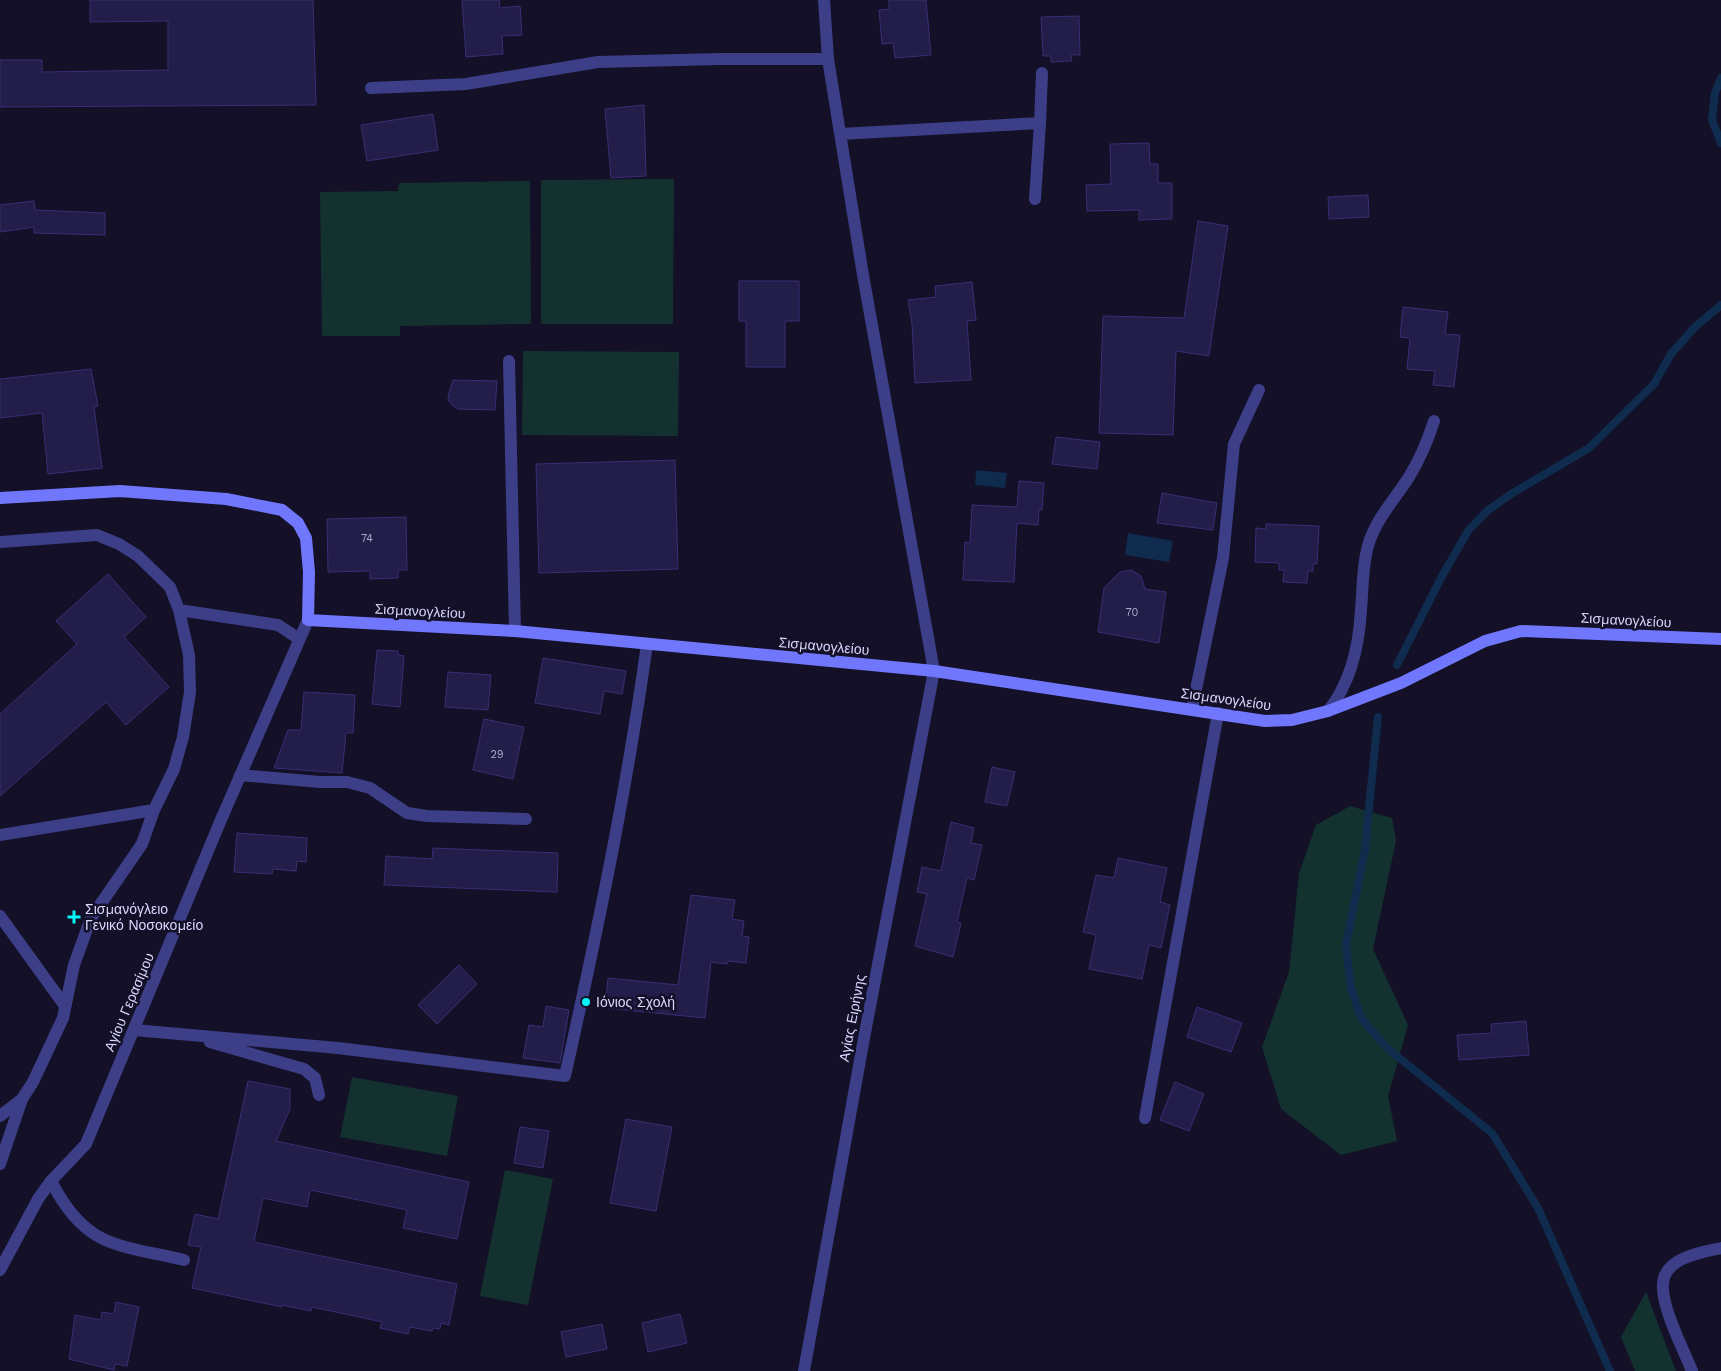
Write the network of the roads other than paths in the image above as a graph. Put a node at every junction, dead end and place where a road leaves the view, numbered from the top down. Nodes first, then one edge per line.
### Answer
1 (824, 0) edge
2 (828, 60) junction
3 (1042, 73) dead end
4 (371, 88) dead end
5 (1040, 123) junction
6 (840, 134) junction
7 (1035, 199) dead end
8 (509, 360) dead end
9 (1259, 390) dead end
10 (1434, 421) dead end
11 (0, 498) edge
12 (0, 542) edge
13 (179, 610) junction
14 (308, 620) junction
15 (516, 631) junction
16 (299, 639) junction
17 (1721, 639) edge
18 (648, 644) junction
19 (934, 671) junction
20 (1192, 709) junction
21 (1328, 711) junction
22 (1218, 713) junction
23 (240, 775) junction
24 (154, 810) junction
25 (526, 819) dead end
26 (0, 835) edge
27 (0, 916) edge
28 (65, 1006) junction
29 (134, 1030) junction
30 (189, 1035) junction
31 (319, 1095) dead end
32 (22, 1099) junction
33 (0, 1116) edge
34 (1145, 1118) dead end
35 (0, 1164) edge
36 (52, 1181) junction
37 (1721, 1248) edge
38 (184, 1260) dead end
39 (0, 1270) edge
40 (804, 1371) edge
41 (1692, 1371) edge

1 - 2 street
2 - 4 street
2 - 6 street
3 - 5 street
5 - 6 street
5 - 7 street
6 - 19 street
8 - 15 street
9 - 20 street
10 - 21 street
11 - 14 street
12 - 13 street
13 - 16 street
13 - 24 street
14 - 15 street, Σισμανογλείου
14 - 16 street, Αγίου Γερασίμου
15 - 18 street, Σισμανογλείου
16 - 23 street, Αγίου Γερασίμου
17 - 21 street, Σισμανογλείου
18 - 19 street, Σισμανογλείου
18 - 30 street
19 - 20 street, Σισμανογλείου
19 - 40 street, Αγίας Ειρήνης
20 - 22 street, Σισμανογλείου
21 - 22 street, Σισμανογλείου
22 - 34 street
23 - 25 street
23 - 29 street, Αγίου Γερασίμου
24 - 26 street
24 - 28 street
27 - 28 street
28 - 32 street
29 - 30 street
29 - 36 street, Αγίου Γερασίμου
30 - 31 street
32 - 33 street
32 - 35 street
36 - 38 street
36 - 39 street, Αγίου Γερασίμου
37 - 41 street

